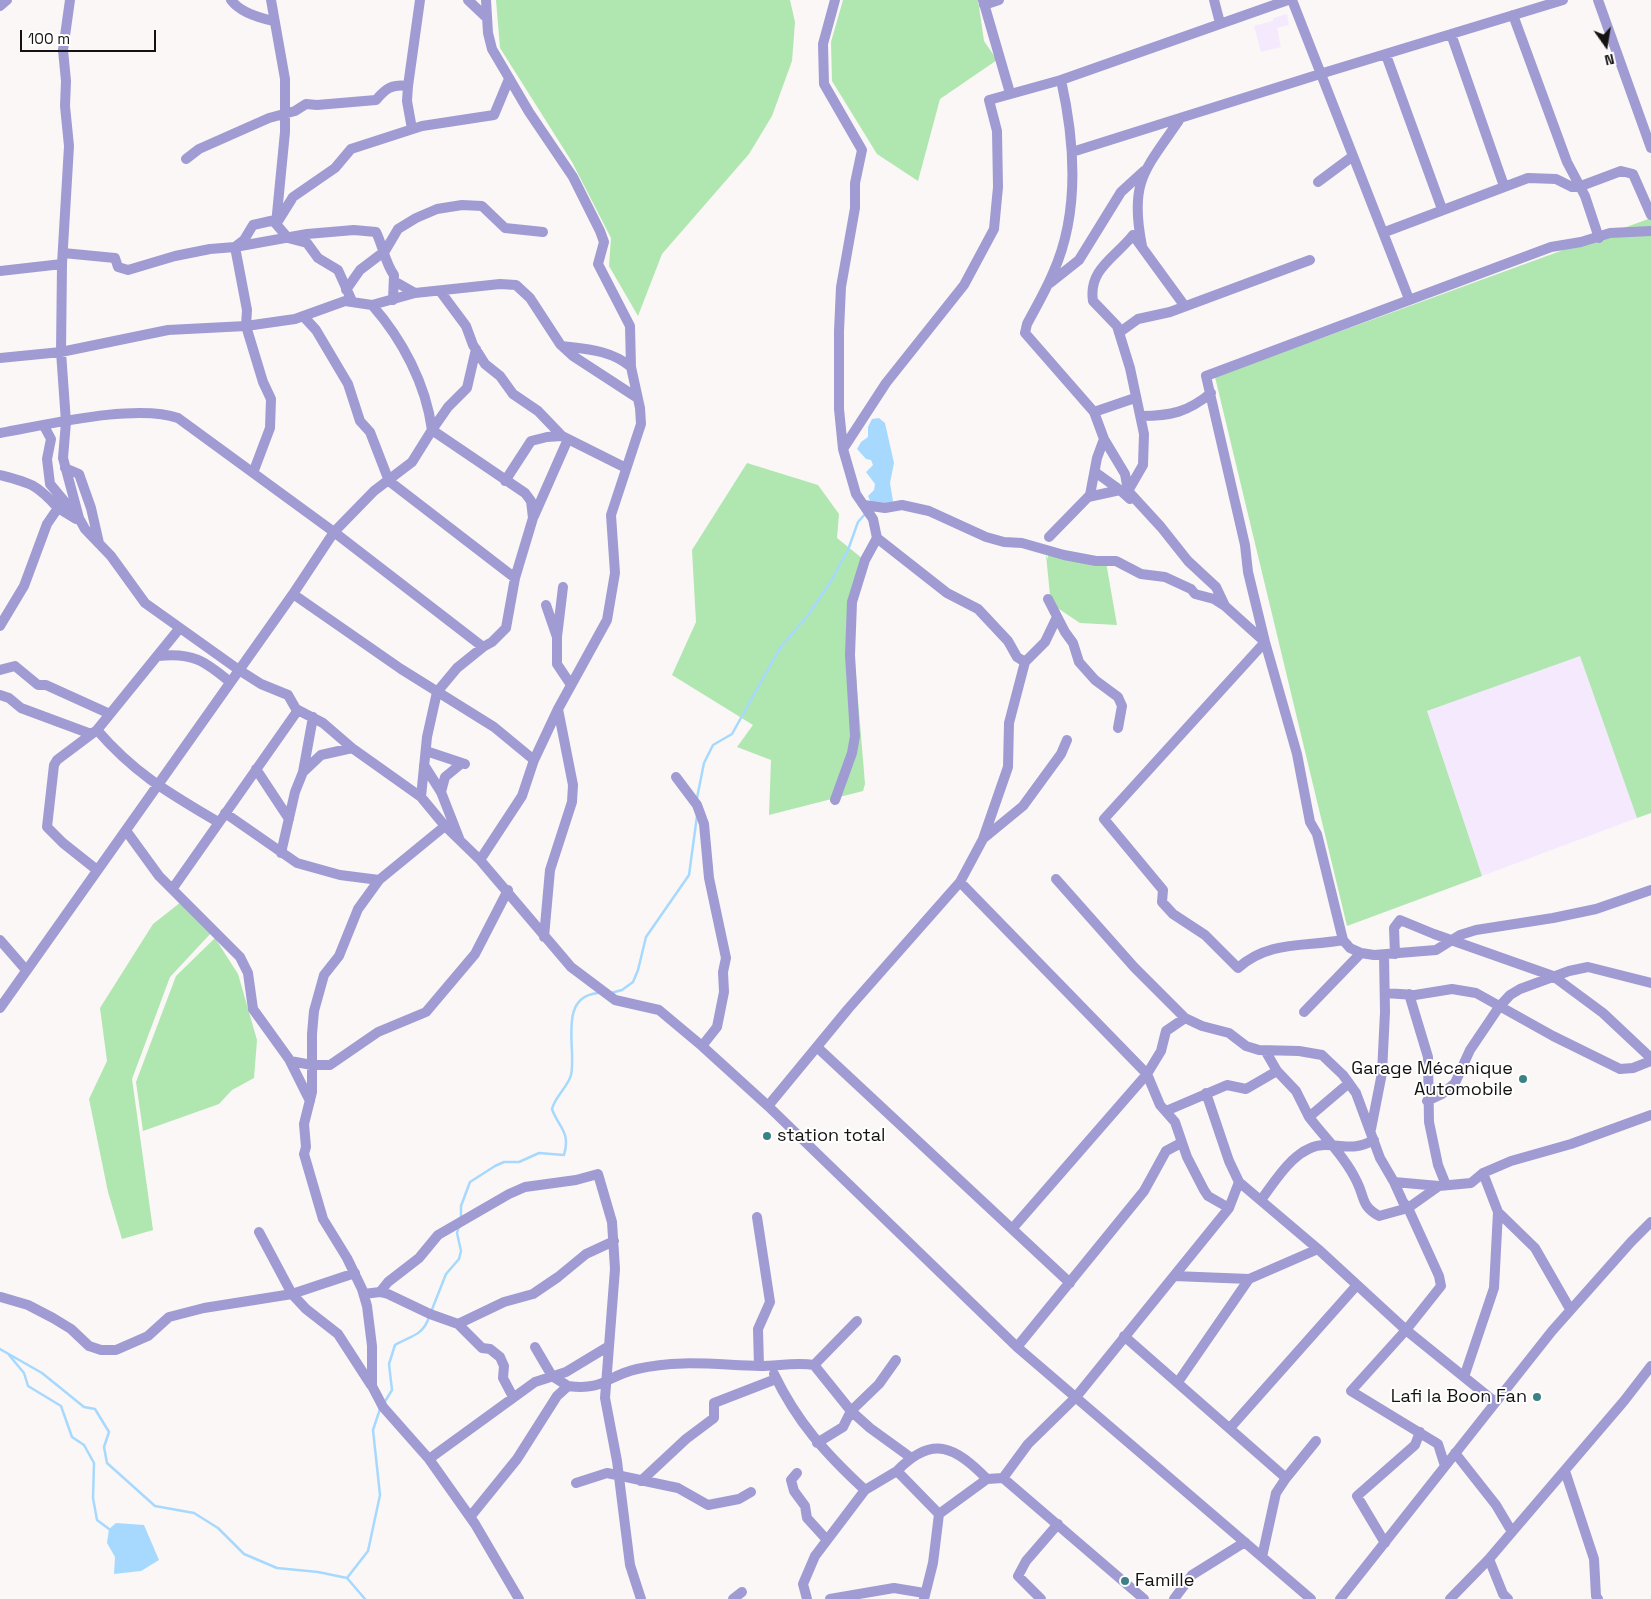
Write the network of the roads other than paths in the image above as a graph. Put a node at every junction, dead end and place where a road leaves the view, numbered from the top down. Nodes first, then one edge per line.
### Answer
1 (7, 0) edge
2 (70, 0) edge
3 (230, 0) edge
4 (271, 0) edge
5 (420, 0) edge
6 (468, 0) edge
7 (486, 0) edge
8 (835, 0) edge
9 (999, 0) edge
10 (1214, 0) edge
11 (1290, 0) edge
12 (1563, 0) edge
13 (1598, 0) edge
14 (983, 2) edge
15 (0, 6) edge
16 (1513, 15) junction
17 (487, 18) junction
18 (274, 21) junction
19 (1220, 23) junction
20 (1451, 34) junction
21 (1386, 55) junction
22 (1320, 74) junction
23 (509, 79) junction
24 (1061, 80) junction
25 (408, 86) junction
26 (1010, 93) junction
27 (284, 115) junction
28 (1180, 119) junction
29 (412, 129) junction
30 (1651, 148) edge
31 (1072, 152) junction
32 (1353, 156) junction
33 (186, 159) dead end
34 (1144, 171) junction
35 (1318, 182) dead end
36 (1504, 186) junction
37 (1581, 186) junction
38 (1442, 209) junction
39 (1651, 215) edge
40 (276, 222) junction
41 (1651, 231) edge
42 (543, 232) dead end
43 (1384, 232) junction
44 (286, 237) junction
45 (1598, 238) junction
46 (235, 248) junction
47 (1143, 249) junction
48 (385, 251) junction
49 (63, 259) junction
50 (1310, 260) dead end
51 (0, 271) edge
52 (394, 281) junction
53 (1047, 286) junction
54 (346, 290) junction
55 (440, 291) junction
56 (415, 294) junction
57 (1409, 299) junction
58 (393, 300) junction
59 (352, 301) junction
60 (372, 305) junction
61 (1184, 305) junction
62 (304, 317) junction
63 (246, 326) junction
64 (1120, 332) junction
65 (562, 346) junction
66 (476, 349) junction
67 (61, 352) junction
68 (0, 358) edge
69 (631, 367) junction
70 (1211, 393) junction
71 (636, 397) junction
72 (1135, 398) junction
73 (1094, 412) junction
74 (1141, 416) junction
75 (66, 422) junction
76 (44, 426) junction
77 (432, 430) junction
78 (0, 432) edge
79 (565, 438) junction
80 (1104, 439) junction
81 (843, 449) junction
82 (65, 468) junction
83 (626, 468) junction
84 (1095, 472) junction
85 (253, 474) junction
86 (5, 476) edge
87 (389, 481) junction
88 (506, 481) junction
89 (0, 484) edge
90 (1125, 490) junction
91 (1088, 497) junction
92 (864, 505) junction
93 (58, 508) junction
94 (533, 518) junction
95 (80, 520) junction
96 (334, 532) junction
97 (1049, 537) dead end
98 (877, 538) junction
99 (99, 543) junction
100 (515, 578) junction
101 (563, 587) dead end
102 (293, 594) junction
103 (1048, 599) dead end
104 (546, 605) dead end
105 (1226, 606) junction
106 (1057, 617) junction
107 (0, 626) edge
108 (179, 629) junction
109 (557, 637) junction
110 (1265, 642) junction
111 (483, 647) junction
112 (211, 651) junction
113 (158, 656) junction
114 (204, 662) junction
115 (1026, 662) junction
116 (0, 670) edge
117 (239, 670) junction
118 (230, 682) junction
119 (572, 685) junction
120 (437, 692) junction
121 (0, 695) edge
122 (558, 709) junction
123 (298, 710) junction
124 (110, 714) junction
125 (313, 717) junction
126 (323, 723) junction
127 (1118, 728) dead end
128 (94, 732) junction
129 (308, 735) junction
130 (1067, 740) dead end
131 (352, 748) junction
132 (426, 751) junction
133 (534, 760) junction
134 (424, 765) junction
135 (256, 769) junction
136 (303, 772) junction
137 (676, 777) dead end
138 (157, 786) junction
139 (441, 792) junction
140 (421, 797) junction
141 (835, 800) dead end
142 (225, 813) junction
143 (289, 819) junction
144 (218, 822) junction
145 (445, 826) junction
146 (126, 832) junction
147 (983, 839) junction
148 (460, 840) junction
149 (281, 853) junction
150 (480, 860) junction
151 (97, 870) junction
152 (1056, 879) dead end
153 (379, 880) junction
154 (960, 882) junction
155 (173, 888) junction
156 (508, 890) junction
157 (1651, 890) edge
158 (544, 937) junction
159 (0, 940) edge
160 (1343, 940) junction
161 (1450, 940) junction
162 (1360, 953) junction
163 (1389, 954) junction
164 (26, 970) junction
165 (1553, 976) junction
166 (1651, 983) edge
167 (1385, 993) junction
168 (1409, 994) junction
169 (1499, 1007) junction
170 (0, 1008) edge
171 (1304, 1012) dead end
172 (1185, 1018) junction
173 (702, 1046) junction
174 (818, 1048) junction
175 (1266, 1052) junction
176 (1651, 1059) edge
177 (290, 1061) junction
178 (312, 1065) junction
179 (1278, 1071) junction
180 (1147, 1074) junction
181 (1349, 1083) junction
182 (1206, 1093) junction
183 (310, 1101) junction
184 (1427, 1101) junction
185 (768, 1106) junction
186 (1166, 1112) junction
187 (1651, 1115) edge
188 (1308, 1117) junction
189 (1371, 1129) junction
190 (1374, 1140) junction
191 (1181, 1143) junction
192 (1331, 1146) junction
193 (1483, 1174) junction
194 (1239, 1182) junction
195 (1394, 1182) junction
196 (1442, 1186) junction
197 (1261, 1200) junction
198 (1229, 1208) junction
199 (1408, 1208) junction
200 (1498, 1212) junction
201 (757, 1217) dead end
202 (1651, 1222) edge
203 (1012, 1229) junction
204 (258, 1232) dead end
205 (614, 1241) junction
206 (1318, 1249) junction
207 (355, 1273) junction
208 (1174, 1276) junction
209 (1249, 1279) junction
210 (1070, 1283) junction
211 (1357, 1285) junction
212 (380, 1292) junction
213 (292, 1294) junction
214 (364, 1294) junction
215 (1, 1297) dead end
216 (1570, 1309) junction
217 (857, 1321) dead end
218 (458, 1324) junction
219 (1406, 1330) junction
220 (1124, 1336) junction
221 (609, 1346) junction
222 (535, 1347) dead end
223 (1018, 1347) junction
224 (896, 1360) dead end
225 (814, 1365) junction
226 (764, 1366) junction
227 (1651, 1366) edge
228 (552, 1376) junction
229 (1464, 1377) junction
230 (776, 1379) junction
231 (605, 1382) junction
232 (1178, 1382) junction
233 (372, 1386) junction
234 (568, 1386) junction
235 (1076, 1396) junction
236 (514, 1397) junction
237 (1494, 1402) junction
238 (852, 1411) junction
239 (1230, 1428) junction
240 (1420, 1432) junction
241 (1316, 1441) dead end
242 (817, 1443) junction
243 (1455, 1453) junction
244 (910, 1457) junction
245 (429, 1459) junction
246 (1445, 1466) junction
247 (897, 1471) junction
248 (1566, 1471) junction
249 (797, 1473) dead end
250 (618, 1476) junction
251 (1003, 1478) junction
252 (1286, 1478) junction
253 (988, 1479) junction
254 (641, 1481) junction
255 (576, 1484) dead end
256 (865, 1490) junction
257 (751, 1492) dead end
258 (939, 1514) junction
259 (470, 1517) junction
260 (1058, 1524) junction
261 (1512, 1532) junction
262 (827, 1540) junction
263 (1245, 1542) junction
264 (1385, 1543) junction
265 (1262, 1557) junction
266 (1489, 1559) junction
267 (742, 1592) dead end
268 (872, 1595) edge
269 (1460, 1595) edge
270 (924, 1596) edge
271 (1594, 1598) edge
272 (519, 1599) edge
273 (641, 1599) edge
274 (733, 1599) edge
275 (808, 1599) edge
276 (830, 1599) edge
277 (1042, 1599) edge
278 (1144, 1599) edge
279 (1174, 1599) edge
280 (1311, 1599) edge
281 (1340, 1599) edge
282 (1450, 1599) edge
283 (1508, 1599) edge

1 - 15 street
2 - 49 street
3 - 18 street
4 - 18 street
5 - 25 street
6 - 17 street
7 - 17 street
8 - 81 street
9 - 14 street
10 - 19 street
11 - 19 street
11 - 22 street
12 - 16 street
13 - 30 street
14 - 26 street
16 - 20 street
16 - 37 street
17 - 23 street
18 - 27 street
19 - 24 street
20 - 21 street
20 - 36 street
21 - 22 street
21 - 38 street
22 - 28 street
22 - 32 street
23 - 29 street
23 - 69 street
24 - 26 street
24 - 31 street
25 - 27 street
25 - 29 street
26 - 81 street
27 - 33 street
27 - 40 street
28 - 31 street
28 - 34 street
29 - 40 street
31 - 53 street
32 - 35 street
32 - 43 street
34 - 47 street
34 - 53 street
36 - 37 street
36 - 38 street
37 - 39 street
37 - 45 street
38 - 43 street
40 - 44 street
40 - 46 street
41 - 45 street
42 - 48 street
43 - 57 street
44 - 46 street
44 - 48 street
44 - 54 street
45 - 57 street
46 - 49 street
46 - 63 street
47 - 61 street
47 - 64 street
48 - 52 street
48 - 54 street
49 - 51 street
49 - 67 street
50 - 61 street
52 - 56 street
52 - 58 street
53 - 73 street
54 - 59 street
55 - 56 street
55 - 65 street
55 - 66 street
56 - 58 street
57 - 70 street
58 - 60 street
59 - 60 street
59 - 62 street
60 - 77 street
61 - 64 street
62 - 63 street
62 - 87 street
63 - 67 street
63 - 85 street
64 - 72 street
65 - 69 street
65 - 71 street
66 - 77 street
66 - 79 street
67 - 68 street
67 - 75 street
69 - 71 street
70 - 74 street
70 - 110 street
71 - 83 street
72 - 73 street
72 - 74 street
73 - 80 street
74 - 90 street
75 - 76 street
75 - 82 street
75 - 85 street
76 - 78 street
76 - 95 street
77 - 87 street
77 - 88 street
79 - 83 street
79 - 88 street
79 - 94 street
80 - 84 street
80 - 90 street
81 - 92 street
82 - 95 street
82 - 99 street
83 - 119 street
84 - 90 street
84 - 91 street
85 - 96 street
86 - 89 street
86 - 93 street
87 - 96 street
87 - 100 street
88 - 94 street
90 - 91 street
90 - 105 street
91 - 97 street
92 - 98 street
92 - 105 street
93 - 95 street
93 - 107 street
94 - 100 street
95 - 99 street
96 - 102 street
96 - 111 street
98 - 115 street
98 - 141 street
99 - 108 street
100 - 111 street
101 - 109 street
102 - 117 street
102 - 120 street
103 - 106 street
104 - 109 street
105 - 110 street
106 - 115 street
106 - 127 street
108 - 112 street
108 - 113 street
109 - 119 street
110 - 160 street
110 - 160 street
111 - 120 street
112 - 114 street
112 - 117 street
113 - 114 street
113 - 124 street
114 - 118 street
115 - 147 street
116 - 124 street
117 - 118 street
117 - 123 street
118 - 138 street
119 - 122 street
120 - 132 street
120 - 133 street
121 - 128 street
122 - 133 street
122 - 158 street
123 - 125 street
123 - 135 street
124 - 128 street
125 - 126 street
125 - 129 street
126 - 129 street
126 - 131 street
128 - 138 street
128 - 151 street
129 - 136 street
130 - 147 street
131 - 136 street
131 - 140 street
132 - 134 street
132 - 139 street
133 - 150 street
134 - 139 street
134 - 140 street
135 - 142 street
135 - 143 street
136 - 143 street
137 - 173 street
138 - 144 street
138 - 146 street
139 - 148 street
140 - 145 street
142 - 144 street
142 - 149 street
143 - 149 street
144 - 155 street
145 - 148 street
145 - 153 street
146 - 151 street
146 - 155 street
147 - 154 street
148 - 150 street
149 - 153 street
150 - 156 street
151 - 164 street
152 - 172 street
153 - 178 street
154 - 174 street
154 - 180 street
155 - 177 street
156 - 158 street
156 - 178 street
157 - 161 street
158 - 173 street
159 - 164 street
160 - 162 street
161 - 163 street
161 - 163 street
161 - 165 street
162 - 163 street
162 - 171 street
163 - 167 street
164 - 170 street
165 - 166 street
165 - 169 street
165 - 176 street
167 - 168 street
167 - 189 street
168 - 169 street
168 - 184 street
169 - 176 street
169 - 184 street
172 - 175 street
172 - 180 street
173 - 185 street
174 - 185 street
174 - 203 street
175 - 179 street
175 - 181 street
177 - 178 street
177 - 183 street
178 - 183 street
179 - 182 street
179 - 188 street
180 - 186 street
180 - 203 street
181 - 188 street
181 - 189 street
182 - 186 street
182 - 194 street
183 - 207 street
184 - 196 street
185 - 223 street
186 - 191 street
187 - 193 street
188 - 192 street
189 - 190 street
190 - 192 street
190 - 195 street
191 - 198 street
191 - 210 street
192 - 197 street
192 - 199 street
193 - 196 street
193 - 200 street
194 - 197 street
194 - 198 street
195 - 196 street
195 - 199 street
196 - 199 street
197 - 206 street
198 - 208 street
199 - 219 street
200 - 216 street
200 - 229 street
201 - 226 street
202 - 216 street
203 - 210 street
204 - 213 street
205 - 212 street
205 - 218 street
205 - 221 street
206 - 209 street
206 - 211 street
207 - 213 street
207 - 214 street
208 - 209 street
208 - 220 street
209 - 232 street
210 - 223 street
211 - 219 street
211 - 239 street
212 - 214 street
212 - 218 street
213 - 215 street
213 - 233 street
214 - 233 street
216 - 237 street
217 - 225 street
218 - 236 street
219 - 229 street
219 - 240 street
220 - 232 street
220 - 235 street
221 - 228 street
221 - 231 street
222 - 228 street
223 - 235 street
224 - 238 street
225 - 226 street
225 - 238 street
226 - 230 street
226 - 231 street
227 - 248 street
228 - 234 street
228 - 236 street
229 - 237 street
230 - 242 street
230 - 254 street
231 - 234 street
231 - 250 street
232 - 239 street
233 - 245 street
234 - 259 street
235 - 251 street
235 - 263 street
236 - 245 street
237 - 243 street
238 - 242 street
238 - 244 street
239 - 252 street
240 - 246 street
240 - 264 street
241 - 252 street
242 - 256 street
243 - 246 street
243 - 261 street
244 - 247 street
244 - 253 street
245 - 259 street
246 - 264 street
247 - 256 street
247 - 258 street
248 - 261 street
248 - 271 street
249 - 262 street
250 - 254 street
250 - 255 street
250 - 273 street
251 - 253 street
251 - 260 street
252 - 265 street
253 - 258 street
254 - 257 street
256 - 262 street
258 - 270 street
259 - 272 street
260 - 277 street
260 - 278 street
261 - 266 street
262 - 275 street
263 - 265 street
263 - 279 street
264 - 281 street
265 - 280 street
266 - 269 street
266 - 283 street
267 - 274 street
268 - 270 street
268 - 276 street
269 - 282 street

